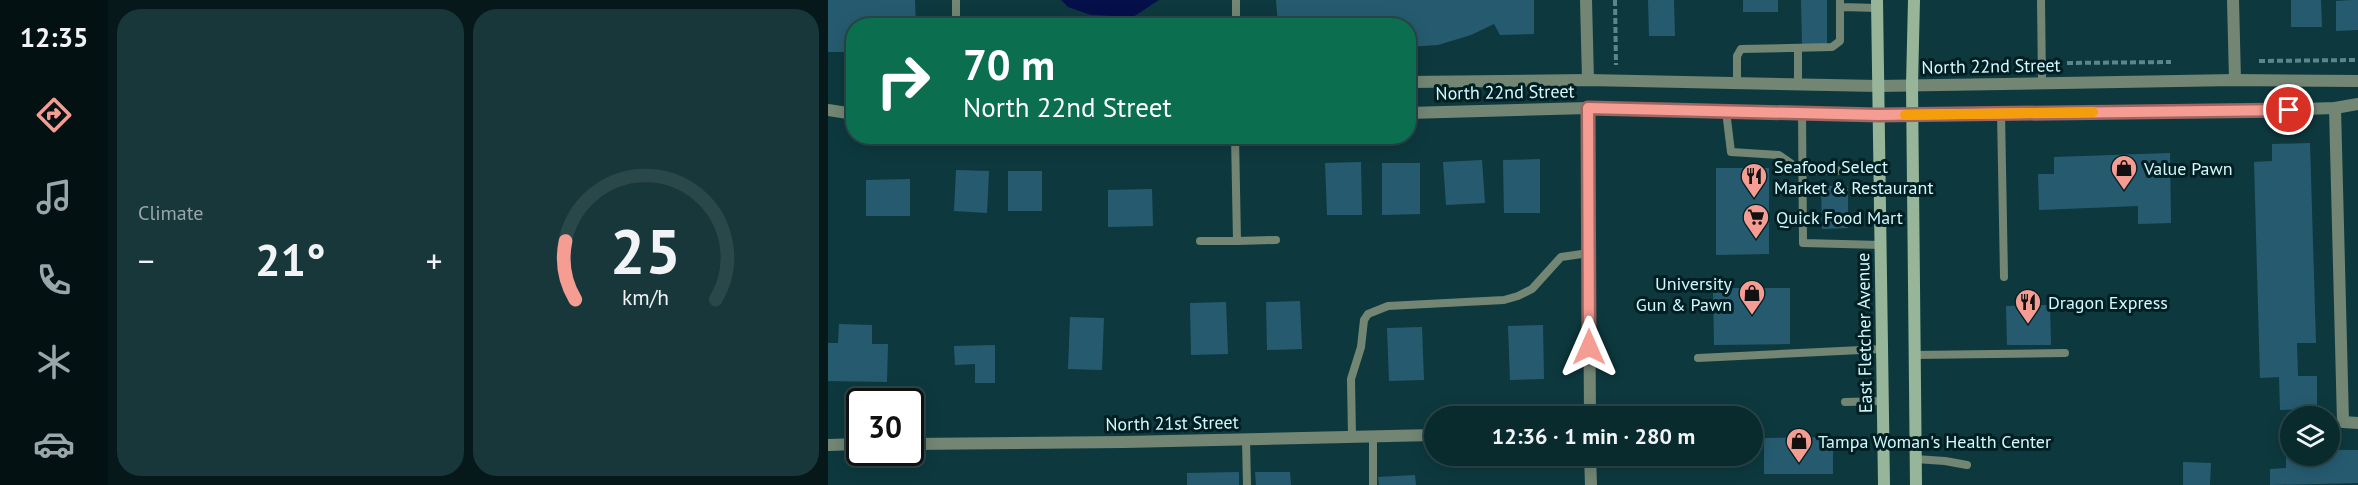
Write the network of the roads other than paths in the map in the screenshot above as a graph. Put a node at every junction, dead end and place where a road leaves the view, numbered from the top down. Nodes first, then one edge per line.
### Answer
1 (956, 0) edge
2 (1236, 0) edge
3 (1586, 0) edge
4 (1914, 0) edge
5 (2041, 0) edge
6 (2233, 0) edge
7 (1840, 4) edge
8 (1877, 4) edge
9 (956, 18) edge
10 (1236, 18) edge
11 (1798, 48) junction
12 (1588, 80) junction
13 (2235, 80) junction
14 (2358, 81) edge
15 (1416, 82) edge
16 (2042, 82) junction
17 (1737, 83) junction
18 (1798, 84) junction
19 (1912, 85) junction
20 (1878, 86) junction
21 (2358, 104) edge
22 (1588, 108) junction
23 (2335, 108) junction
24 (1726, 111) junction
25 (1416, 112) edge
26 (2001, 112) junction
27 (1803, 113) junction
28 (1912, 114) junction
29 (1878, 115) junction
30 (1235, 144) edge
31 (1880, 170) junction
32 (1802, 171) junction
33 (1200, 240) dead end
34 (1276, 240) dead end
35 (1237, 241) junction
36 (1881, 245) junction
37 (1589, 253) junction
38 (2004, 277) dead end
39 (1882, 349) junction
40 (2065, 353) dead end
41 (1914, 355) junction
42 (1698, 358) dead end
43 (1883, 401) junction
44 (1845, 402) dead end
45 (1590, 406) edge
46 (2358, 423) edge
47 (1424, 435) edge
48 (1373, 436) junction
49 (1352, 437) junction
50 (1246, 440) junction
51 (846, 444) edge
52 (924, 444) edge
53 (828, 445) edge
54 (1915, 459) junction
55 (1967, 465) dead end
56 (1590, 466) edge
57 (1247, 485) edge
58 (1373, 485) edge
59 (1591, 485) edge
60 (1884, 485) edge
61 (1916, 485) edge

1 - 9 lane
2 - 10 lane
3 - 12 street
4 - 19 main road
5 - 16 lane
6 - 13 street
7 - 8 lane
7 - 11 lane
8 - 20 main road, East Fletcher Avenue
11 - 17 lane
11 - 18 lane
12 - 15 street, North 22nd Street
12 - 17 street, North 22nd Street
13 - 14 street, North 22nd Street
13 - 16 street, North 22nd Street
16 - 19 street, North 22nd Street
17 - 18 street, North 22nd Street
18 - 20 street, North 22nd Street
19 - 20 street, North 22nd Street
19 - 28 main road
20 - 29 main road, East Fletcher Avenue
21 - 23 street, North 22nd Street
22 - 24 street, North 22nd Street
22 - 25 street, North 22nd Street
22 - 37 street
23 - 26 street, North 22nd Street
23 - 46 street
24 - 27 street, North 22nd Street
24 - 32 lane
26 - 28 street, North 22nd Street
26 - 38 lane
27 - 29 street, North 22nd Street
27 - 32 lane
28 - 29 street, North 22nd Street
28 - 41 main road
29 - 31 main road, East Fletcher Avenue
30 - 35 lane
31 - 32 lane
31 - 36 main road, East Fletcher Avenue
32 - 36 lane
33 - 35 lane
34 - 35 lane
36 - 39 main road, East Fletcher Avenue
37 - 45 street
37 - 49 lane
39 - 42 lane
39 - 43 main road, East Fletcher Avenue
40 - 41 lane
41 - 54 main road
43 - 44 lane
43 - 60 main road, East Fletcher Avenue
47 - 48 street, North 21st Street
48 - 49 street, North 21st Street
48 - 58 lane
49 - 50 street, North 21st Street
50 - 52 street, North 21st Street
50 - 57 lane
51 - 53 street
54 - 55 lane
54 - 61 main road
56 - 59 street

